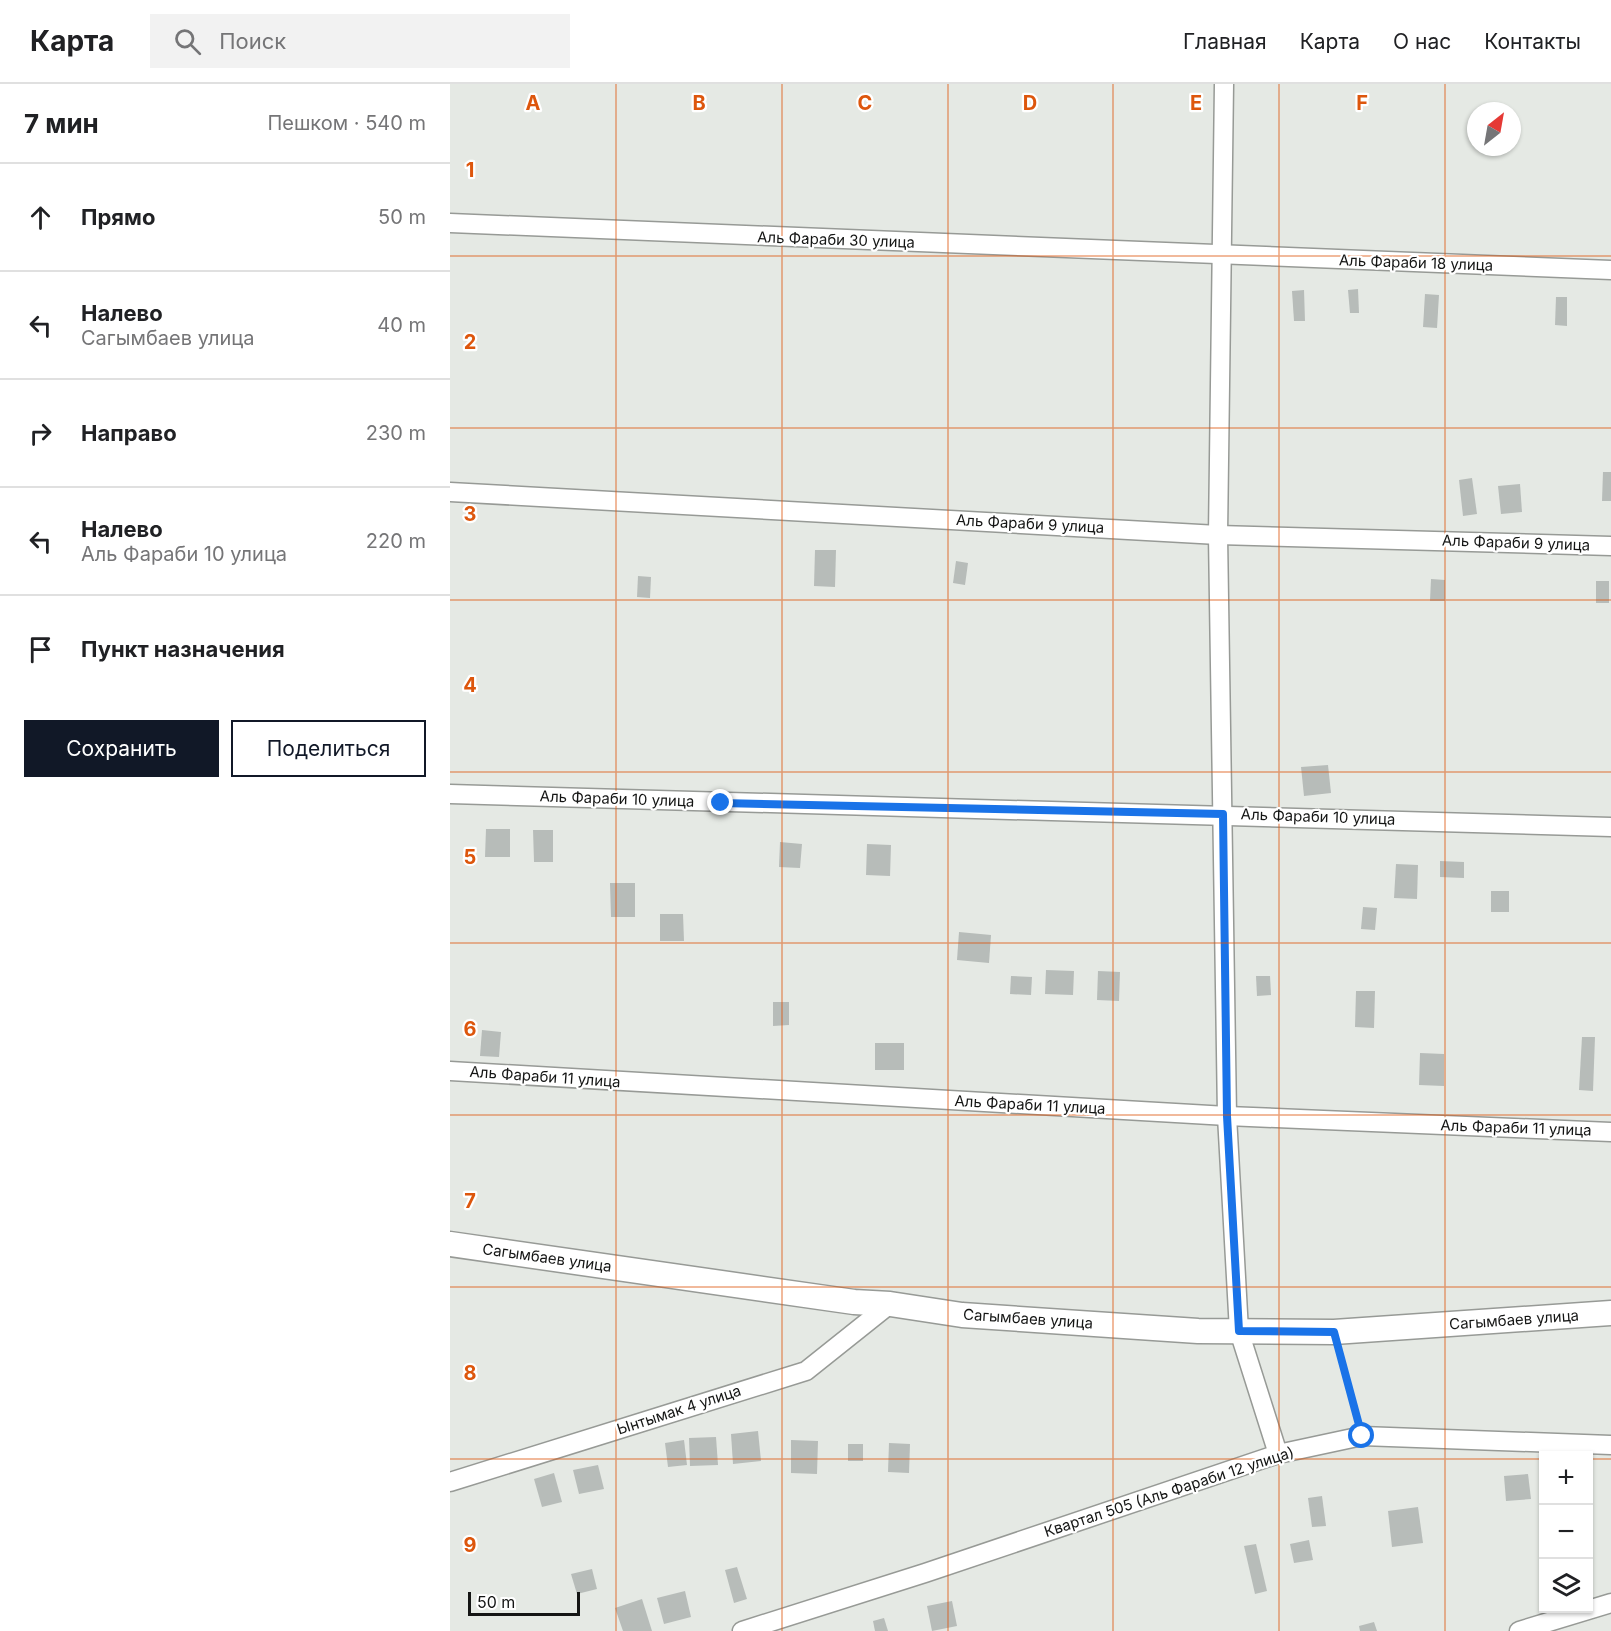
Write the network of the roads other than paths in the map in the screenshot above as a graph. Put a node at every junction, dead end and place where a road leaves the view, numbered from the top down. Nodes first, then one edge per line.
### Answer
1 (1224, 84) edge
2 (450, 223) edge
3 (1221, 256) junction
4 (1611, 270) edge
5 (450, 492) edge
6 (1218, 535) junction
7 (1611, 546) edge
8 (450, 794) edge
9 (1223, 814) junction
10 (1611, 826) edge
11 (450, 1071) edge
12 (1227, 1116) junction
13 (1611, 1132) edge
14 (450, 1244) edge
15 (890, 1304) junction
16 (1611, 1313) edge
17 (1239, 1331) junction
18 (1611, 1445) edge
19 (1278, 1454) junction
20 (450, 1482) edge
21 (1611, 1603) edge
22 (742, 1631) edge
23 (1519, 1631) edge

1 - 3 street
2 - 3 street, Аль Фараби 30 улица
3 - 4 street, Аль Фараби 18 улица
3 - 6 street
5 - 6 street, Аль Фараби 9 улица
6 - 7 street, Аль Фараби 9 улица
6 - 9 street
8 - 9 street, Аль Фараби 10 улица
9 - 10 street, Аль Фараби 10 улица
9 - 12 street
11 - 12 street, Аль Фараби 11 улица
12 - 13 street, Аль Фараби 11 улица
12 - 17 street
14 - 15 street, Сагымбаев улица
15 - 17 street, Сагымбаев улица
15 - 20 street, Ынтымак 4 улица
16 - 17 street, Сагымбаев улица
17 - 19 street
18 - 19 street, Квартал 505 (Аль Фараби 12 улица)
19 - 22 street, Квартал 505 (Аль Фараби 12 улица)
21 - 23 street

